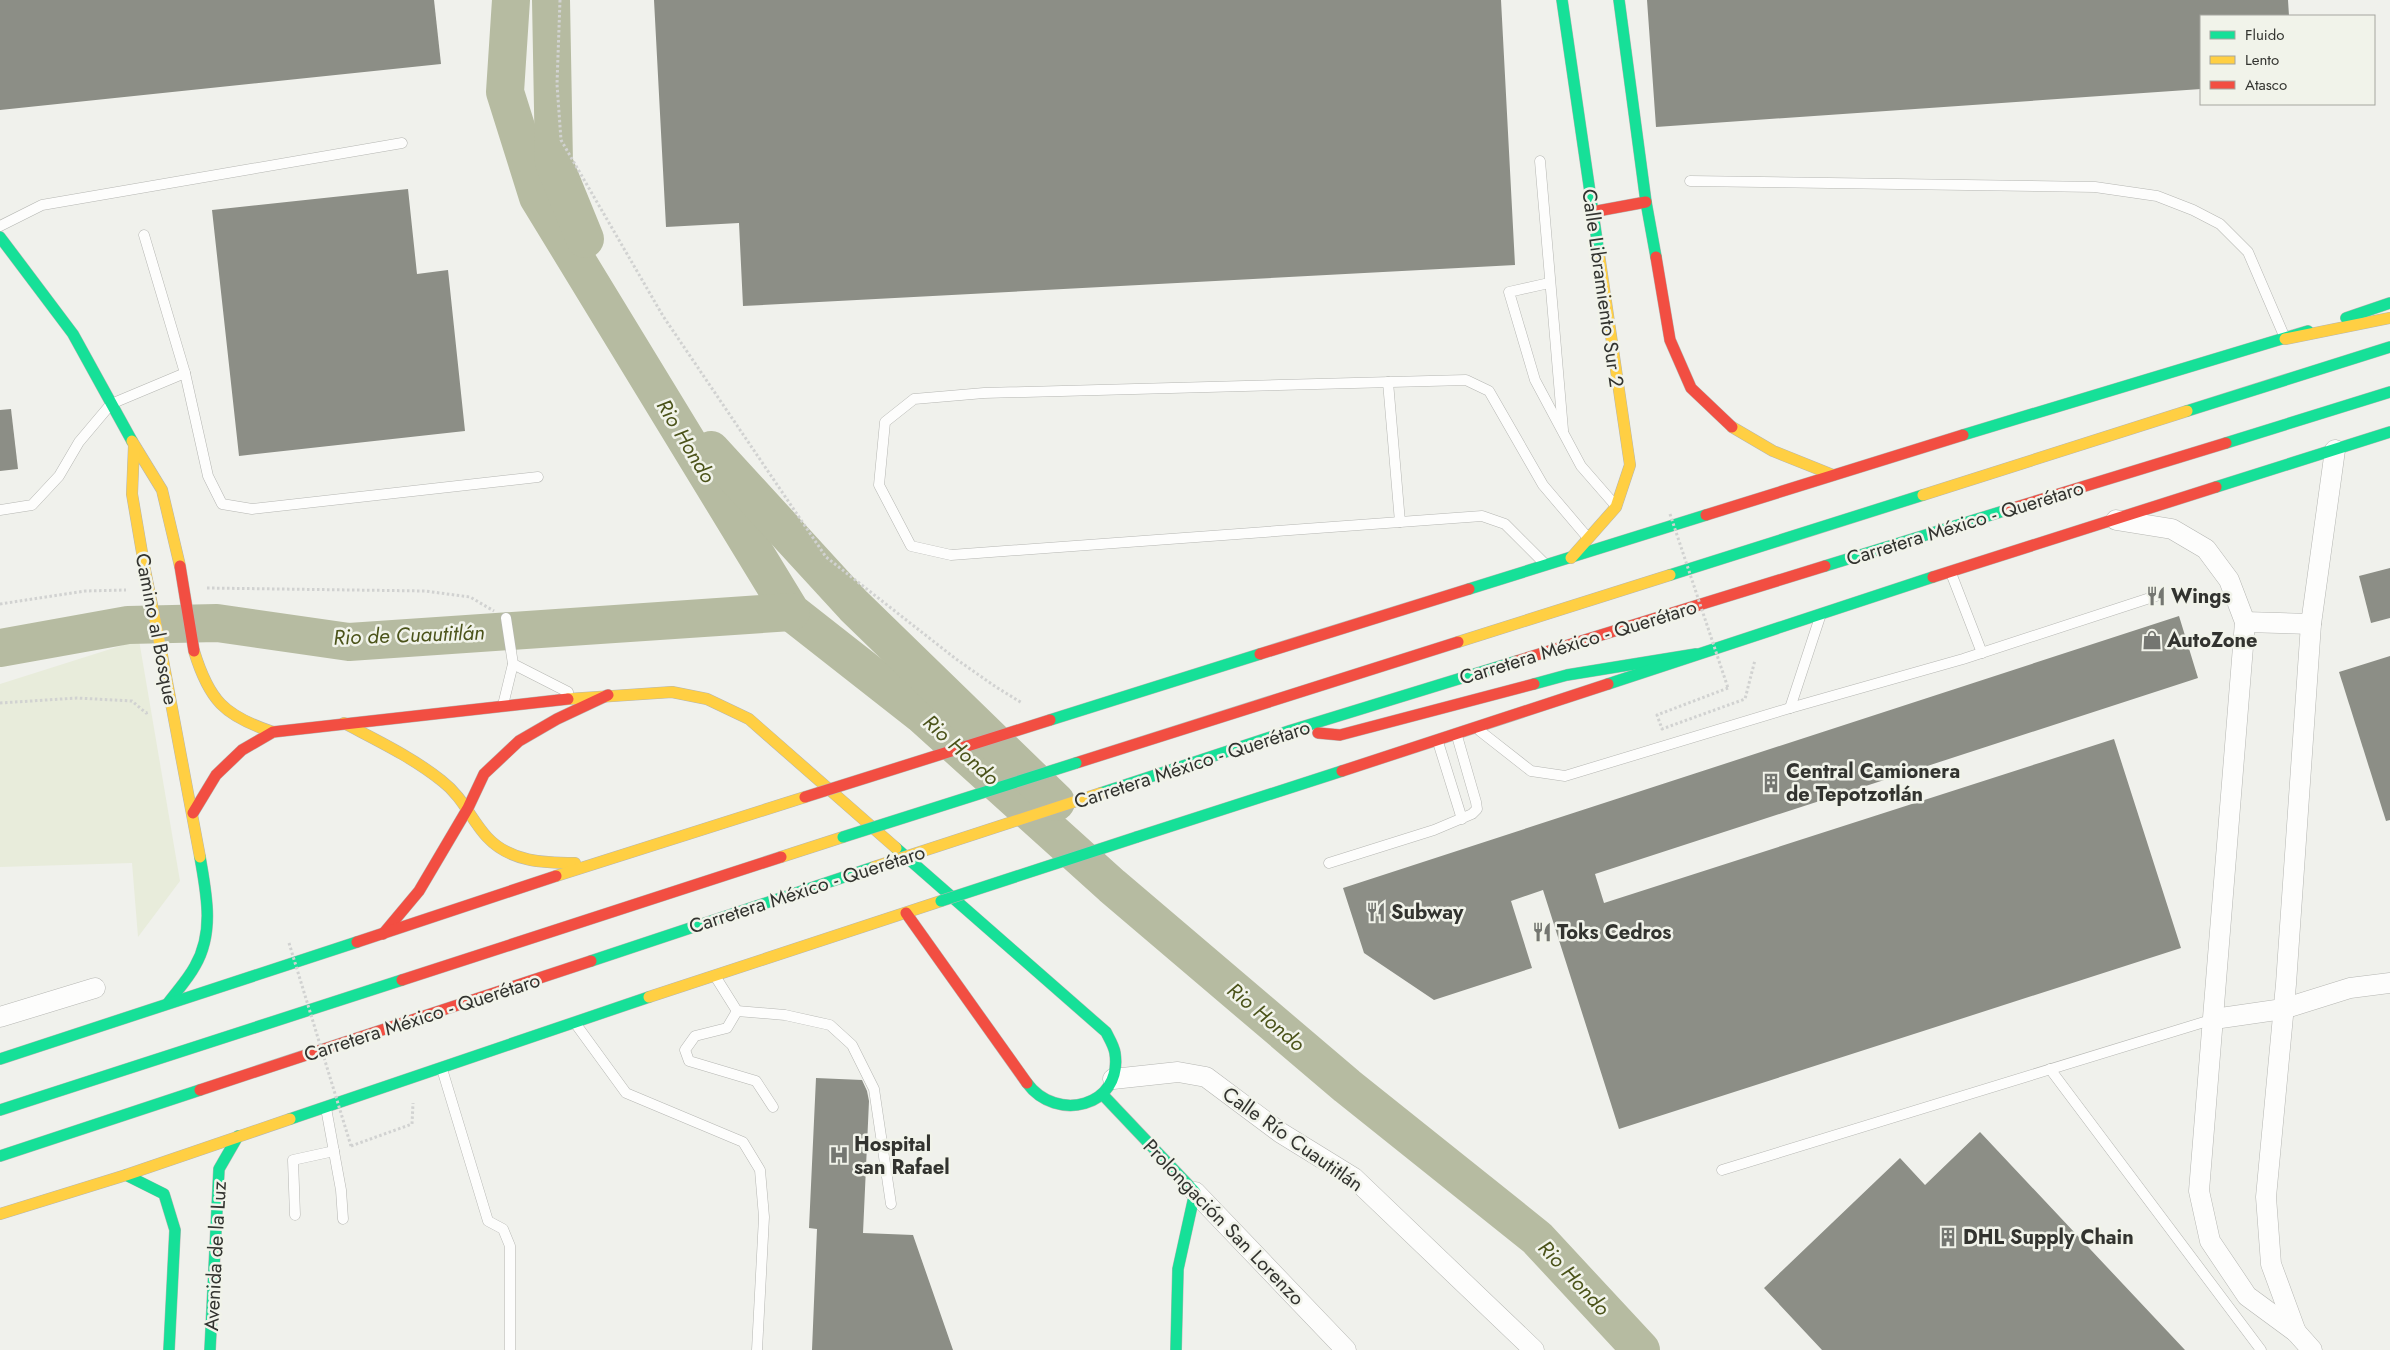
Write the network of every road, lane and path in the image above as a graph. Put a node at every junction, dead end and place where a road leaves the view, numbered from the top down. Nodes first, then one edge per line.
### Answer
1 (560, 0) edge
2 (1562, 0) edge
3 (1619, 0) edge
4 (402, 143) dead end
5 (1540, 161) dead end
6 (1690, 181) dead end
7 (1646, 202) junction
8 (1592, 212) junction
9 (0, 226) edge
10 (144, 235) dead end
11 (0, 237) edge
12 (1549, 283) junction
13 (2390, 303) edge
14 (2390, 318) edge
15 (2285, 339) junction
16 (2390, 346) edge
17 (185, 373) junction
18 (1388, 382) junction
19 (2390, 392) edge
20 (111, 404) junction
21 (2390, 432) edge
22 (1564, 436) junction
23 (134, 445) junction
24 (2334, 450) junction
25 (1833, 475) junction
26 (538, 476) dead end
27 (1616, 507) junction
28 (0, 510) edge
29 (1670, 514) dead end
30 (2112, 519) junction
31 (1400, 522) junction
32 (1588, 538) junction
33 (1571, 558) junction
34 (1546, 566) junction
35 (1951, 572) junction
36 (205, 588) dead end
37 (2156, 596) dead end
38 (128, 600) dead end
39 (0, 604) edge
40 (1821, 613) junction
41 (506, 618) joint
42 (2245, 622) junction
43 (2311, 624) junction
44 (1762, 633) junction
45 (1982, 653) junction
46 (1696, 654) junction
47 (513, 664) junction
48 (608, 695) junction
49 (580, 698) junction
50 (0, 703) edge
51 (503, 706) junction
52 (1790, 708) junction
53 (150, 709) dead end
54 (1050, 720) junction
55 (344, 723) junction
56 (1477, 728) junction
57 (1289, 731) junction
58 (273, 732) junction
59 (1457, 735) junction
60 (1437, 741) junction
61 (468, 808) junction
62 (193, 812) junction
63 (1462, 819) junction
64 (597, 863) junction
65 (1329, 863) dead end
66 (906, 913) junction
67 (383, 934) junction
68 (288, 943) dead end
69 (714, 975) junction
70 (2390, 983) edge
71 (95, 988) dead end
72 (168, 1003) junction
73 (2283, 1009) junction
74 (736, 1011) junction
75 (0, 1016) edge
76 (2214, 1019) junction
77 (574, 1023) junction
78 (0, 1047) edge
79 (30, 1050) junction
80 (0, 1059) edge
81 (442, 1068) junction
82 (2050, 1069) junction
83 (1108, 1087) junction
84 (326, 1107) junction
85 (773, 1107) dead end
86 (0, 1110) edge
87 (412, 1124) dead end
88 (238, 1136) junction
89 (334, 1151) junction
90 (0, 1156) edge
91 (1722, 1170) dead end
92 (126, 1175) junction
93 (1195, 1192) junction
94 (891, 1204) dead end
95 (0, 1214) edge
96 (295, 1215) dead end
97 (343, 1219) dead end
98 (2296, 1332) junction
99 (169, 1350) edge
100 (210, 1350) edge
101 (510, 1350) edge
102 (758, 1350) edge
103 (1176, 1350) edge
104 (1346, 1350) edge
105 (1534, 1350) edge
106 (2261, 1350) edge
107 (2312, 1350) edge

1 - 54 path
2 - 8 main road, Calle Libramiento Sur 2
3 - 7 main road
4 - 9 lane
5 - 12 lane
6 - 15 lane
7 - 8 main road
7 - 25 main road
8 - 27 main road, Calle Libramiento Sur 2
10 - 17 lane
11 - 20 main road, Camino al Bosque
12 - 22 lane
12 - 22 lane
13 - 15 main road
14 - 15 main road
15 - 25 main road
16 - 86 main road, Carretera México - Querétaro, bridge
17 - 20 lane
17 - 26 lane
18 - 31 lane
18 - 31 lane
18 - 32 lane
19 - 57 main road, Carretera México - Querétaro
20 - 23 main road, Camino al Bosque
20 - 28 lane
21 - 24 main road
22 - 27 lane
23 - 58 main road, Camino al Bosque, bridge
23 - 62 main road, Camino al Bosque, bridge
24 - 30 main road
24 - 43 street
25 - 33 main road
27 - 32 main road, Calle Libramiento Sur 2
29 - 44 path, bridge
30 - 35 main road
30 - 42 street
31 - 34 lane
32 - 33 main road, Calle Libramiento Sur 2
33 - 34 main road
34 - 54 main road
35 - 40 main road
35 - 45 lane
36 - 41 path
37 - 45 lane
38 - 39 path
40 - 44 main road
40 - 52 lane
41 - 47 lane
42 - 43 street
42 - 76 street
43 - 73 street
44 - 46 main road
45 - 52 lane
46 - 56 main road
46 - 57 main road
47 - 49 lane
47 - 51 lane
48 - 49 main road
48 - 61 main road
48 - 83 main road
49 - 51 main road
50 - 53 path
51 - 55 main road
52 - 56 lane
54 - 64 main road, bridge
55 - 58 main road
55 - 61 main road
56 - 59 main road
57 - 90 main road, Carretera México - Querétaro, bridge
58 - 62 main road
59 - 60 main road
59 - 63 lane
60 - 63 lane
60 - 66 main road, bridge
61 - 64 main road
61 - 67 main road
62 - 72 main road, Camino al Bosque
63 - 65 lane
64 - 67 main road
66 - 69 main road
66 - 83 main road
67 - 72 main road
68 - 87 path, bridge
69 - 74 lane
69 - 77 main road
70 - 73 street
71 - 75 street
72 - 79 main road
73 - 76 street
73 - 98 street
74 - 85 lane
74 - 94 lane
76 - 82 lane
76 - 98 street
77 - 81 main road
77 - 102 lane
78 - 79 main road
79 - 80 main road
81 - 84 main road
81 - 101 lane
82 - 91 lane
82 - 106 lane
83 - 93 main road, Prolongación San Lorenzo
83 - 105 street, Calle Río Cuautitlán
84 - 88 main road
84 - 89 lane
88 - 92 main road
88 - 100 main road, Avenida de la Luz
89 - 96 lane
89 - 97 lane
92 - 95 main road
92 - 99 main road, Avenida de la Luz
93 - 103 main road
93 - 104 street, Prolongación San Lorenzo
98 - 107 street

